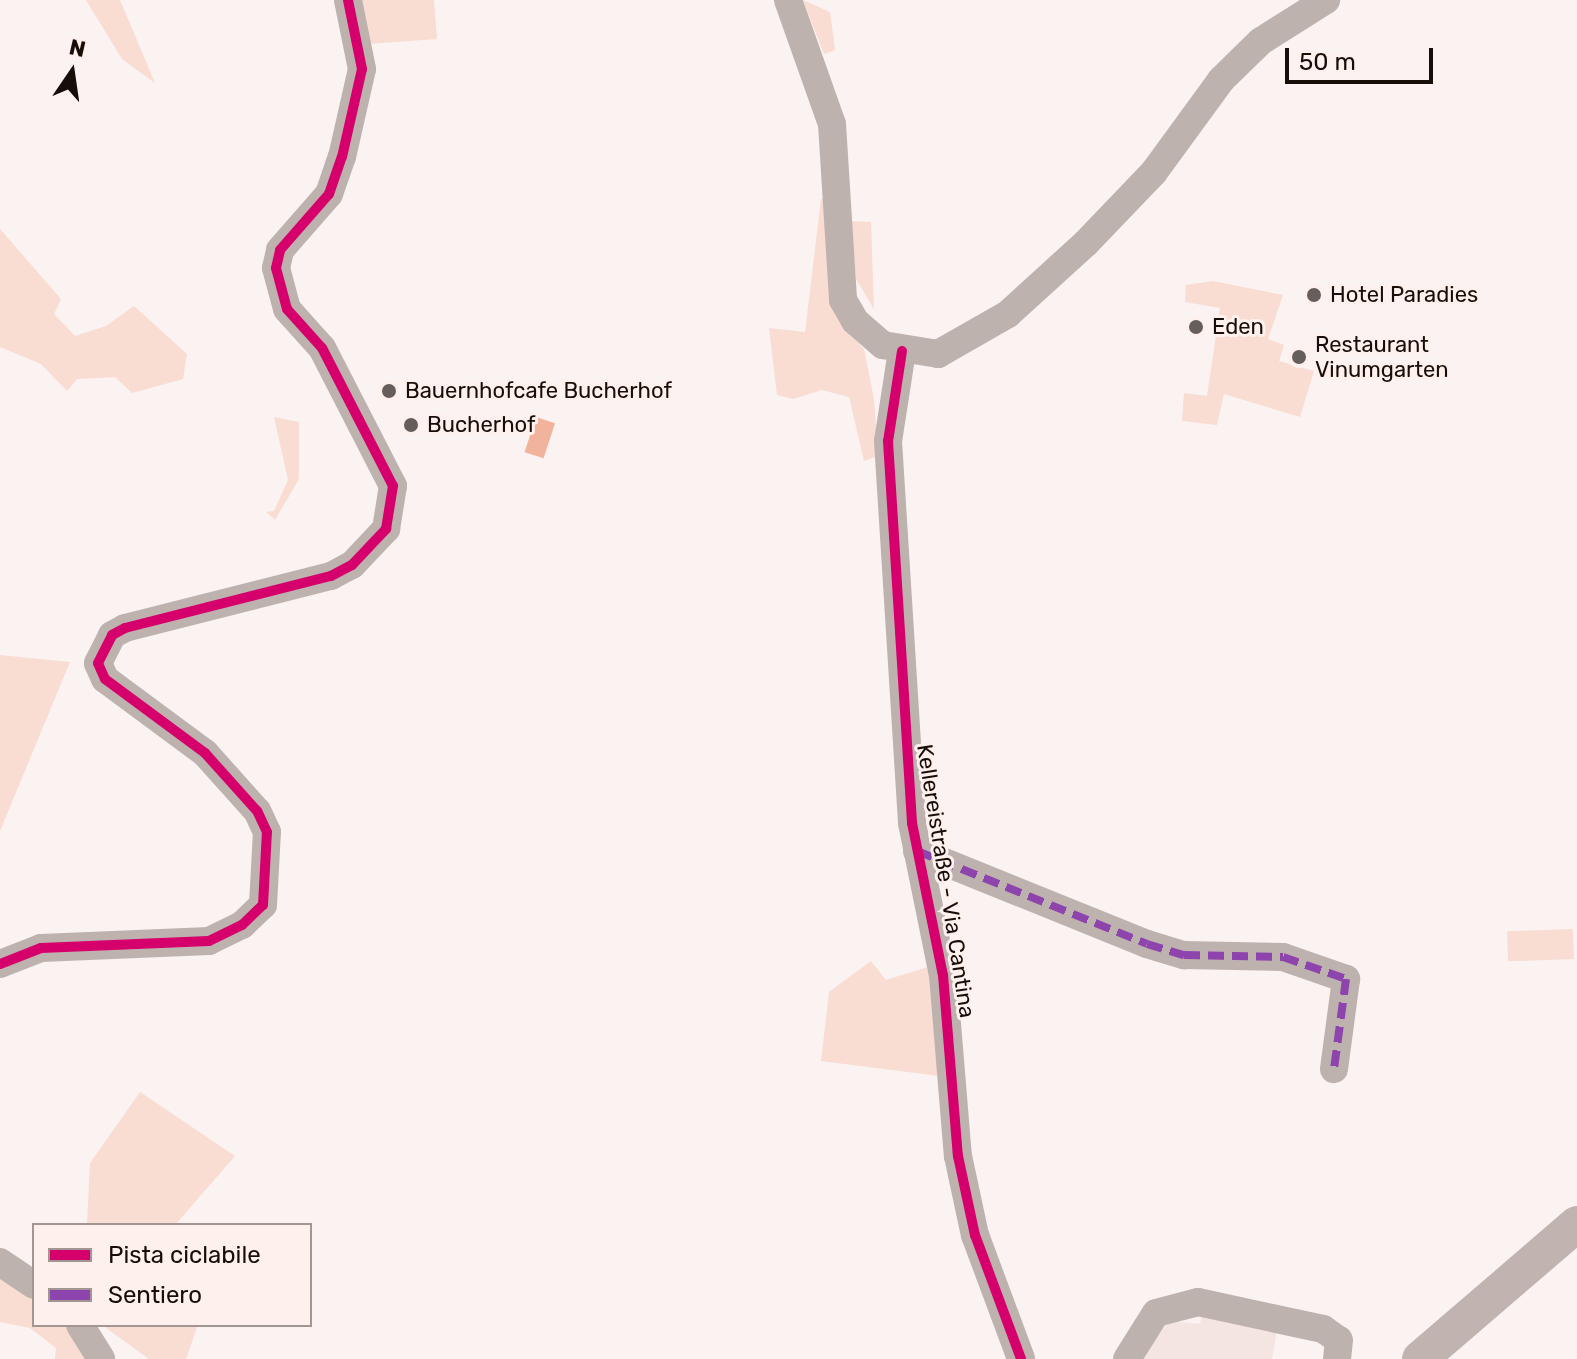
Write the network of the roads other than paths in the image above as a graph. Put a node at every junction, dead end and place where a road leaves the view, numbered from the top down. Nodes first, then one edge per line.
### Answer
1 (348, 0) edge
2 (788, 0) edge
3 (1326, 0) edge
4 (892, 348) junction
5 (917, 851) junction
6 (0, 964) edge
7 (1334, 1069) dead end
8 (1577, 1224) edge
9 (0, 1262) edge
10 (32, 1284) edge
11 (81, 1327) edge
12 (101, 1359) edge
13 (1021, 1359) edge
14 (1127, 1359) edge
15 (1337, 1359) edge
16 (1420, 1359) edge

1 - 6 street
2 - 4 street
3 - 4 street
4 - 5 street, Kellereistraße - Via Cantina
5 - 7 street
5 - 13 street, Kellereistraße - Via Cantina
8 - 16 main road
9 - 10 street
11 - 12 street
14 - 15 street

